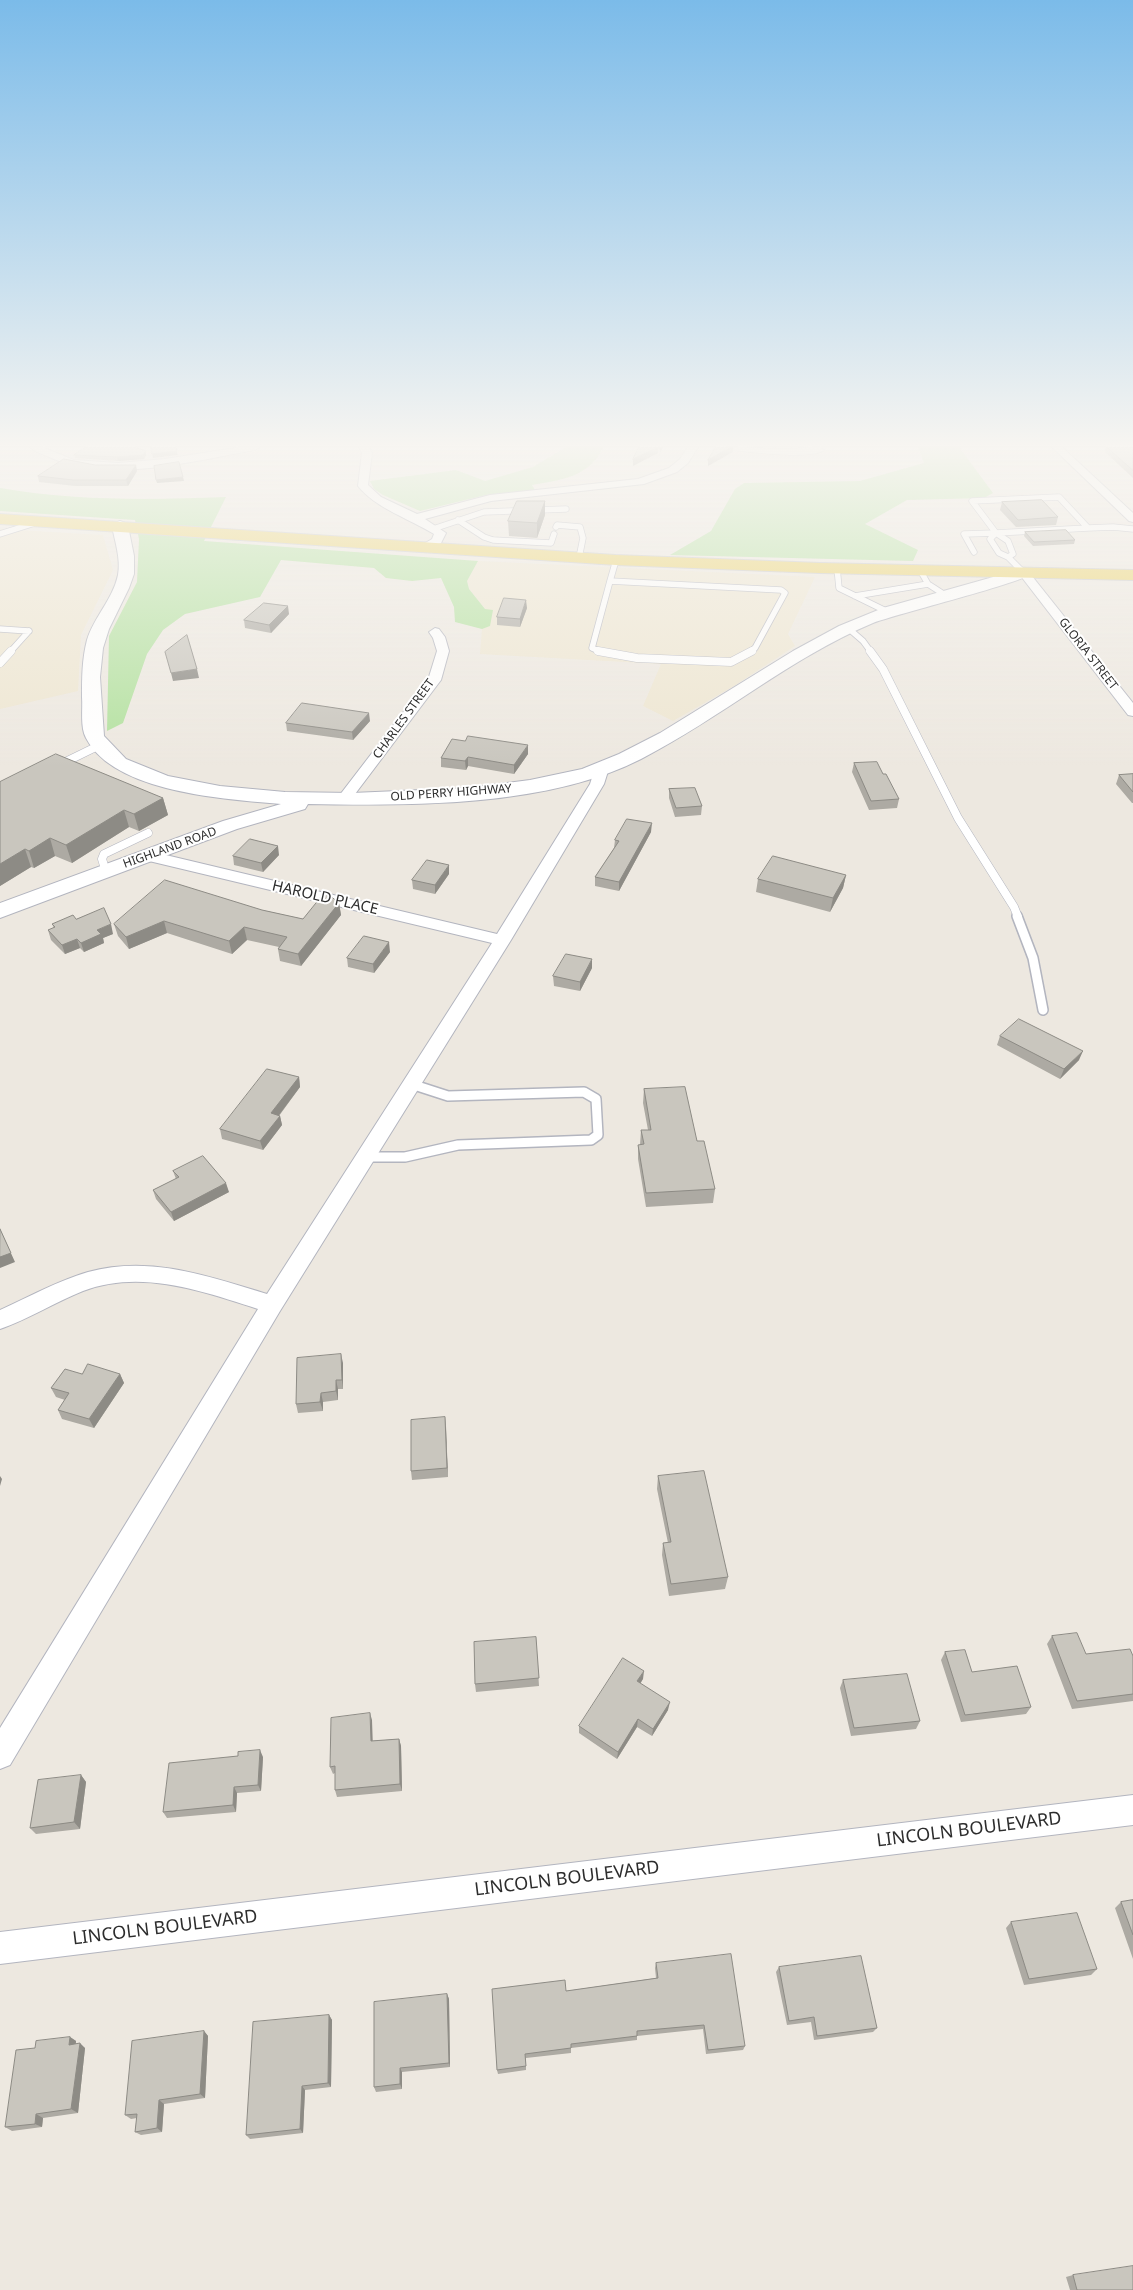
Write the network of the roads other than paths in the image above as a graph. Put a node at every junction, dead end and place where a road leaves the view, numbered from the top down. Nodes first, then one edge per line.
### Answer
1 (124, 554) edge
2 (527, 554) edge
3 (580, 554) edge
4 (1001, 554) edge
5 (1013, 554) edge
6 (1008, 557) junction
7 (579, 558) junction
8 (616, 560) junction
9 (837, 568) junction
10 (1024, 572) junction
11 (1133, 575) edge
12 (924, 577) junction
13 (610, 581) junction
14 (945, 595) junction
15 (855, 596) junction
16 (888, 612) junction
17 (848, 628) junction
18 (0, 629) edge
19 (435, 632) dead end
20 (0, 663) edge
21 (1133, 712) edge
22 (100, 745) junction
23 (50, 769) edge
24 (594, 771) junction
25 (237, 794) junction
26 (344, 799) junction
27 (230, 826) junction
28 (148, 833) dead end
29 (148, 856) junction
30 (106, 872) junction
31 (0, 911) edge
32 (502, 940) junction
33 (1043, 1010) dead end
34 (411, 1084) junction
35 (365, 1157) junction
36 (272, 1305) junction
37 (0, 1320) edge
38 (0, 1755) edge
39 (1133, 1810) edge
40 (0, 1948) edge

1 - 22 street, OLD PERRY HIGHWAY
2 - 7 main road
3 - 7 lane
4 - 6 lane
5 - 6 lane
6 - 10 lane
7 - 8 main road
8 - 9 main road
8 - 13 lane
9 - 12 main road
9 - 15 lane
10 - 11 main road
10 - 12 main road
10 - 14 street, OLD PERRY HIGHWAY
10 - 21 street, GLORIA STREET
12 - 14 lane
12 - 15 lane
13 - 13 lane
14 - 16 street, OLD PERRY HIGHWAY
15 - 16 lane
16 - 17 street, OLD PERRY HIGHWAY
17 - 24 street, OLD PERRY HIGHWAY
17 - 33 lane
18 - 20 lane
19 - 26 street, CHARLES STREET
22 - 23 lane
22 - 25 street, OLD PERRY HIGHWAY
24 - 26 street, OLD PERRY HIGHWAY
24 - 32 street
25 - 26 street, OLD PERRY HIGHWAY
25 - 27 street
26 - 27 street, HIGHLAND ROAD
27 - 29 street, HIGHLAND ROAD
28 - 30 lane
29 - 30 street, HIGHLAND ROAD
29 - 32 street, HAROLD PLACE
30 - 31 street, HIGHLAND ROAD
32 - 34 street
34 - 35 street
34 - 35 lane
35 - 36 street
36 - 37 street
36 - 38 street
39 - 40 street, LINCOLN BOULEVARD

